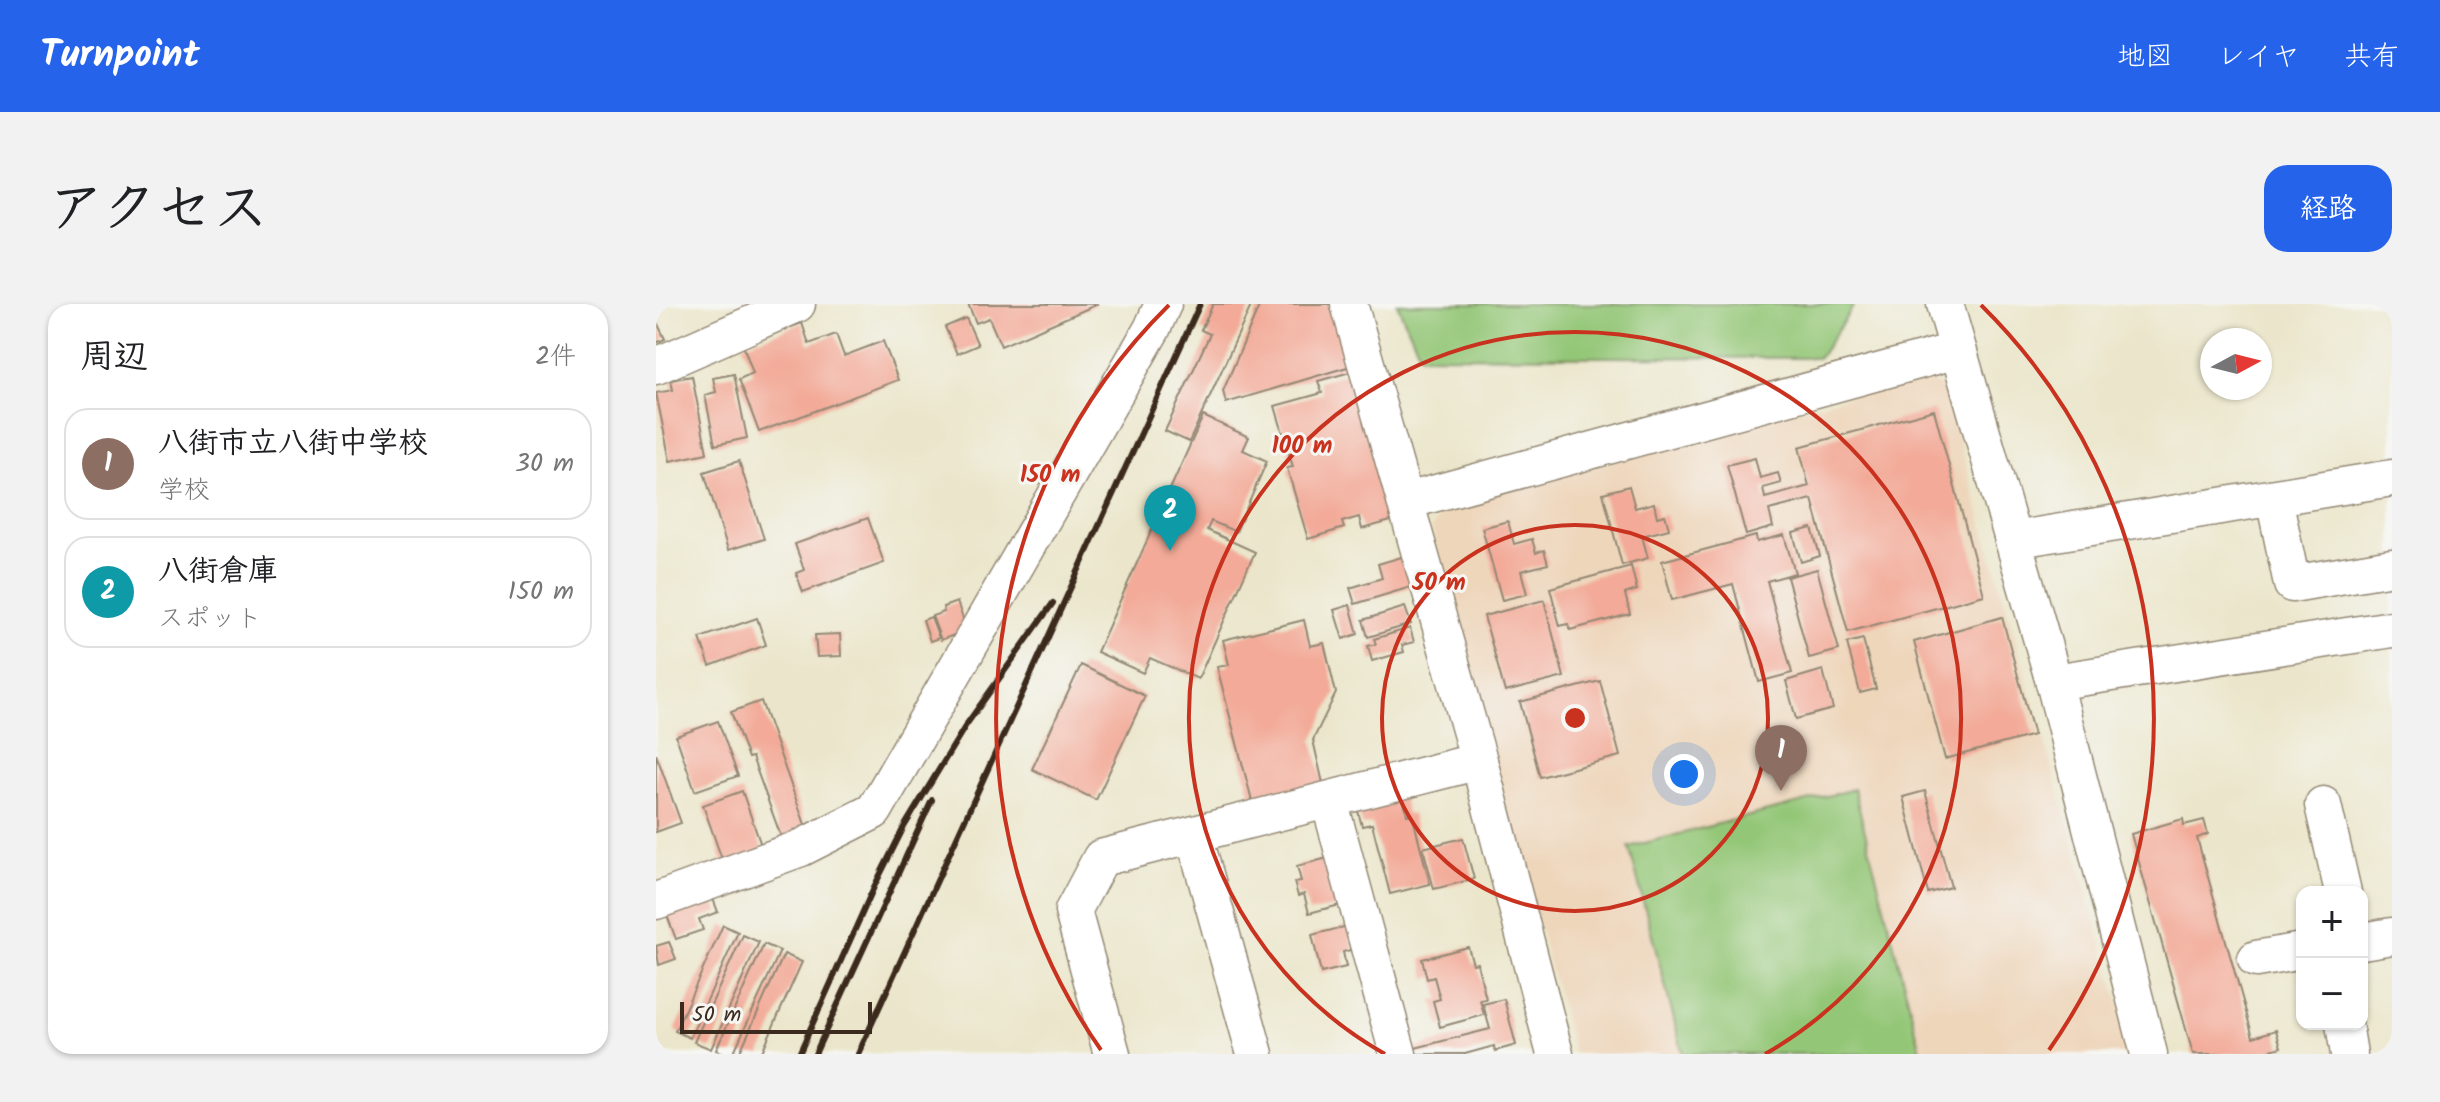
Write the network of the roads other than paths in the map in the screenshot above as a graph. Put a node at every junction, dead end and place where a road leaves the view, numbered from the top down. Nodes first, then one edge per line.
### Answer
1 (797, 304) edge
2 (1163, 304) edge
3 (1349, 304) edge
4 (1945, 304) edge
5 (1958, 350) junction
6 (656, 366) edge
7 (2392, 478) edge
8 (2274, 498) junction
9 (1407, 501) junction
10 (2013, 540) junction
11 (2392, 567) edge
12 (2392, 629) edge
13 (2054, 682) junction
14 (1479, 761) junction
15 (1329, 800) junction
16 (2323, 805) dead end
17 (1194, 835) junction
18 (2342, 886) edge
19 (656, 901) edge
20 (2392, 936) edge
21 (2368, 940) edge
22 (2296, 952) edge
23 (2256, 959) dead end
24 (2345, 1030) edge
25 (1112, 1054) edge
26 (1255, 1054) edge
27 (1398, 1054) edge
28 (1555, 1054) edge
29 (2149, 1054) edge
30 (2349, 1054) edge

1 - 6 street
2 - 19 street
3 - 9 street
4 - 5 street
5 - 9 street
5 - 10 street
7 - 8 street
8 - 10 street
8 - 11 street
9 - 14 street
10 - 13 street
12 - 13 street
13 - 29 street
14 - 15 street
14 - 28 street
15 - 17 street
15 - 27 street
16 - 18 street
17 - 25 street
17 - 26 street
20 - 21 street
22 - 23 street
24 - 30 street

